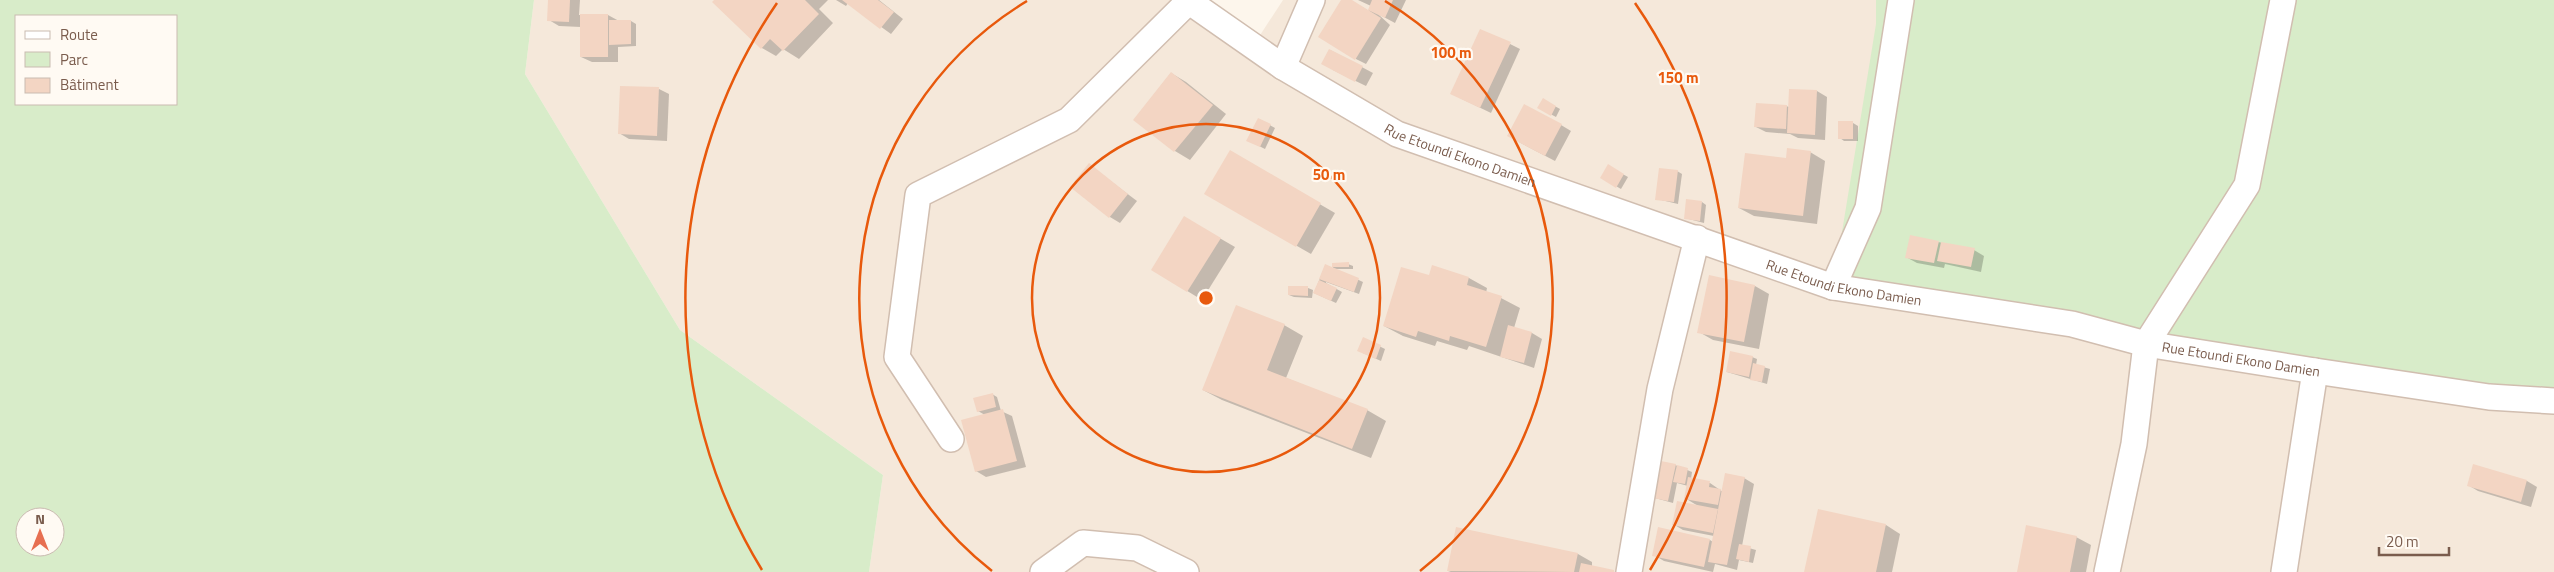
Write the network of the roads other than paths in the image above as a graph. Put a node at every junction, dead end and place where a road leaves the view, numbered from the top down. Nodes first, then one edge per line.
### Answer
1 (1312, 0) edge
2 (1901, 0) edge
3 (2283, 0) edge
4 (1188, 1) edge
5 (1284, 67) junction
6 (1697, 238) junction
7 (1833, 287) junction
8 (2146, 344) junction
9 (2315, 371) junction
10 (2554, 401) edge
11 (951, 439) dead end
12 (1043, 572) edge
13 (1186, 572) edge
14 (1629, 572) edge
15 (2107, 572) edge
16 (2284, 572) edge

1 - 5 street
2 - 7 street
3 - 8 street
4 - 5 street, Rue Etoundi Ekono Damien
4 - 11 street
5 - 6 street, Rue Etoundi Ekono Damien
6 - 7 street, Rue Etoundi Ekono Damien
6 - 14 street
7 - 8 street, Rue Etoundi Ekono Damien
8 - 9 street, Rue Etoundi Ekono Damien
8 - 15 street
9 - 10 street, Rue Etoundi Ekono Damien
9 - 16 street
12 - 13 street

